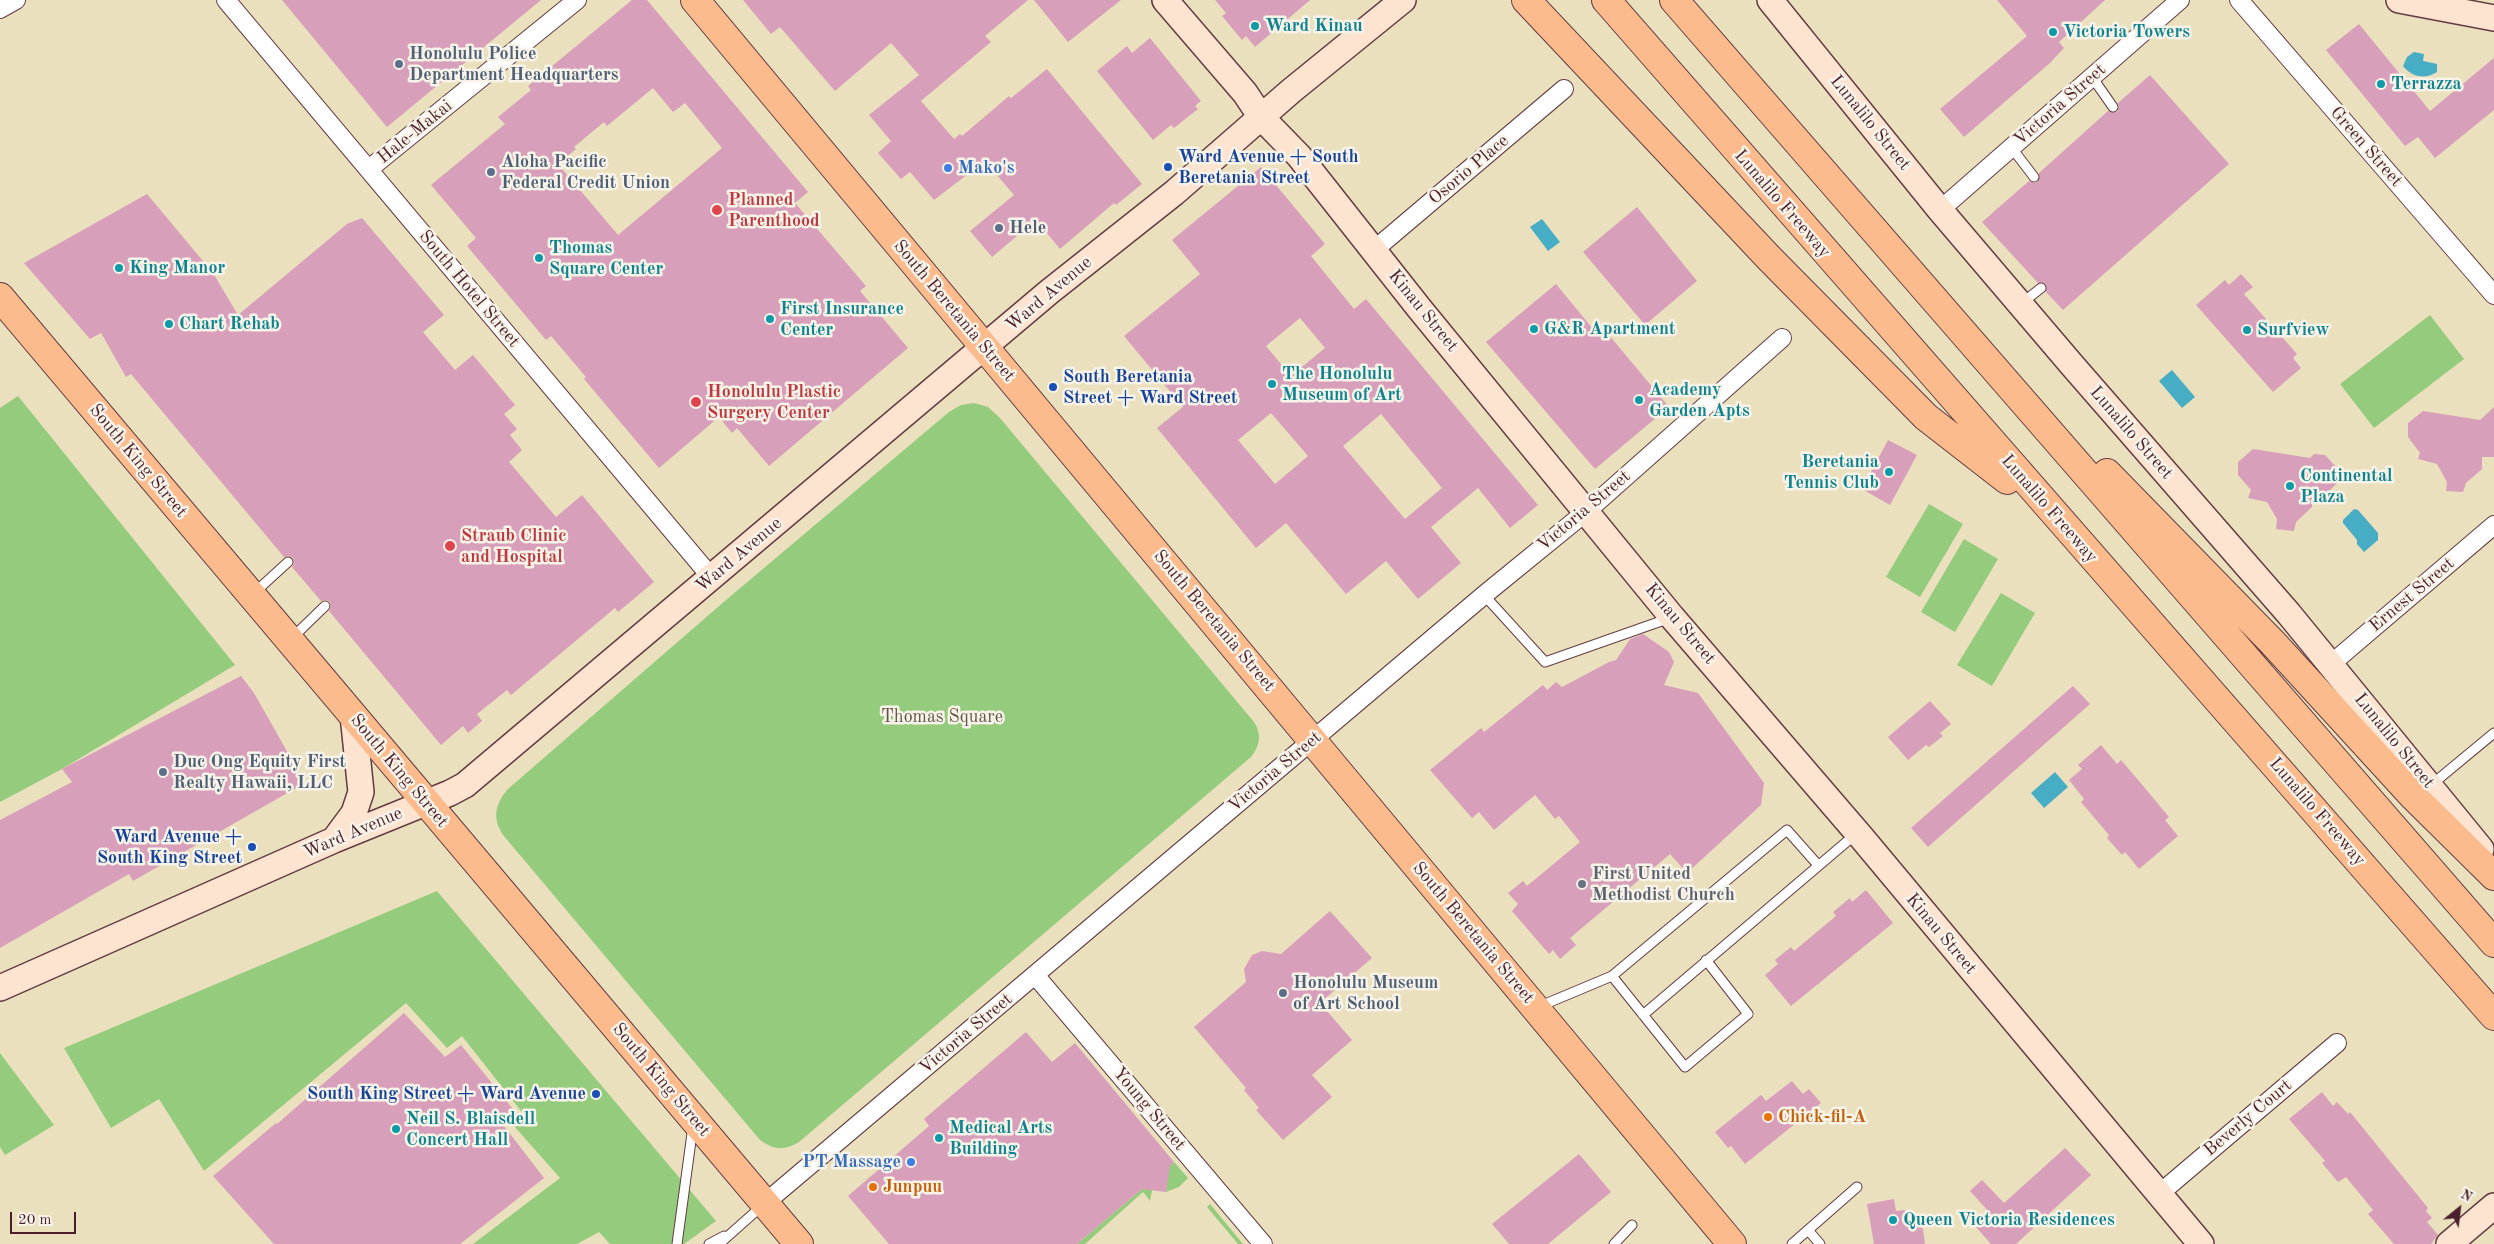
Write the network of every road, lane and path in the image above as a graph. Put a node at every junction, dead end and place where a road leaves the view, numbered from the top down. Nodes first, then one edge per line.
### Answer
1 (16, 0) edge
2 (226, 0) edge
3 (577, 0) edge
4 (694, 0) edge
5 (1165, 0) edge
6 (1403, 0) edge
7 (1526, 0) edge
8 (1589, 0) edge
9 (1606, 0) edge
10 (1674, 0) edge
11 (1688, 0) edge
12 (1770, 0) edge
13 (2180, 0) edge
14 (2239, 0) edge
15 (2399, 0) edge
16 (0, 10) edge
17 (2494, 18) edge
18 (2092, 77) junction
19 (1681, 88) junction
20 (1564, 89) dead end
21 (2114, 107) dead end
22 (1262, 116) junction
23 (2011, 147) junction
24 (1803, 149) junction
25 (369, 169) junction
26 (2034, 177) dead end
27 (1940, 210) junction
28 (1888, 248) junction
29 (1374, 250) junction
30 (2041, 288) dead end
31 (2494, 295) edge
32 (0, 297) edge
33 (2020, 304) junction
34 (1782, 338) dead end
35 (985, 347) junction
36 (1587, 511) junction
37 (2059, 521) junction
38 (2494, 525) edge
39 (288, 562) dead end
40 (712, 578) junction
41 (251, 595) junction
42 (1484, 596) junction
43 (325, 606) dead end
44 (1672, 617) junction
45 (290, 640) junction
46 (2331, 664) junction
47 (353, 715) junction
48 (2494, 733) edge
49 (1313, 740) junction
50 (2430, 786) junction
51 (426, 802) junction
52 (1858, 833) junction
53 (334, 840) junction
54 (2494, 864) edge
55 (1818, 865) junction
56 (2494, 876) edge
57 (2494, 943) edge
58 (1706, 960) junction
59 (1035, 975) junction
60 (1612, 976) junction
61 (0, 988) edge
62 (1536, 1008) junction
63 (1643, 1015) junction
64 (2494, 1016) edge
65 (2336, 1043) dead end
66 (694, 1119) junction
67 (1857, 1187) dead end
68 (2159, 1194) junction
69 (765, 1204) junction
70 (2494, 1206) edge
71 (1632, 1225) dead end
72 (1808, 1230) junction
73 (733, 1231) junction
74 (677, 1244) edge
75 (709, 1244) edge
76 (719, 1244) edge
77 (799, 1244) edge
78 (1263, 1244) edge
79 (1614, 1244) edge
80 (1732, 1244) edge
81 (1792, 1244) edge
82 (1820, 1244) edge
83 (2201, 1244) edge
84 (2449, 1244) edge

1 - 16 street
2 - 25 street, South Hotel Street
3 - 25 street, Hale-Makai
4 - 35 main road, South Beretania Street
5 - 22 main road, Kinau Street
6 - 22 main road, Ward Avenue
7 - 37 main road
8 - 19 main road
9 - 19 main road, Lunalilo Freeway
10 - 24 main road
11 - 24 main road
12 - 27 main road, Lunalilo Street
13 - 18 street, Victoria Street
14 - 31 street, Green Street
15 - 17 main road
18 - 21 lane
18 - 23 street, Victoria Street
19 - 37 main road, Lunalilo Freeway
20 - 29 street, Osorio Place
22 - 29 main road, Kinau Street
22 - 35 main road, Ward Avenue
23 - 26 lane
23 - 27 street, Victoria Street
24 - 28 main road
25 - 40 street, South Hotel Street
27 - 33 main road, Lunalilo Street
28 - 56 main road
28 - 57 main road
29 - 36 main road, Kinau Street
30 - 33 lane
32 - 41 main road, South King Street
33 - 46 main road, Lunalilo Street
34 - 36 street, Victoria Street
35 - 40 main road, Ward Avenue
35 - 49 main road, South Beretania Street
36 - 42 street, Victoria Street
36 - 44 main road, Kinau Street
37 - 64 main road, Lunalilo Freeway
38 - 46 street, Ernest Street
39 - 41 lane
40 - 51 main road, Ward Avenue
41 - 45 main road, South King Street
42 - 44 lane
42 - 49 street, Victoria Street
43 - 45 lane
44 - 52 main road, Kinau Street
45 - 47 main road, South King Street
46 - 50 main road, Lunalilo Street
47 - 51 main road, South King Street
47 - 53 main road
48 - 50 lane
49 - 59 street, Victoria Street
49 - 62 main road, South Beretania Street
50 - 54 main road, Lunalilo Street
51 - 53 main road, Ward Avenue
51 - 66 main road, South King Street
52 - 55 lane
52 - 68 main road, Kinau Street
53 - 61 main road, Ward Avenue
55 - 58 lane
55 - 60 lane
58 - 63 lane
58 - 63 lane
59 - 69 street, Victoria Street
59 - 78 street, Young Street
60 - 62 lane
60 - 63 lane
62 - 80 main road, South Beretania Street
65 - 68 street, Beverly Court
66 - 69 main road, South King Street
66 - 74 lane
67 - 72 lane
68 - 83 main road, Kinau Street
69 - 73 lane
69 - 77 main road, South King Street
70 - 84 main road
71 - 79 lane
72 - 81 lane
72 - 82 lane
73 - 75 lane
73 - 76 lane

